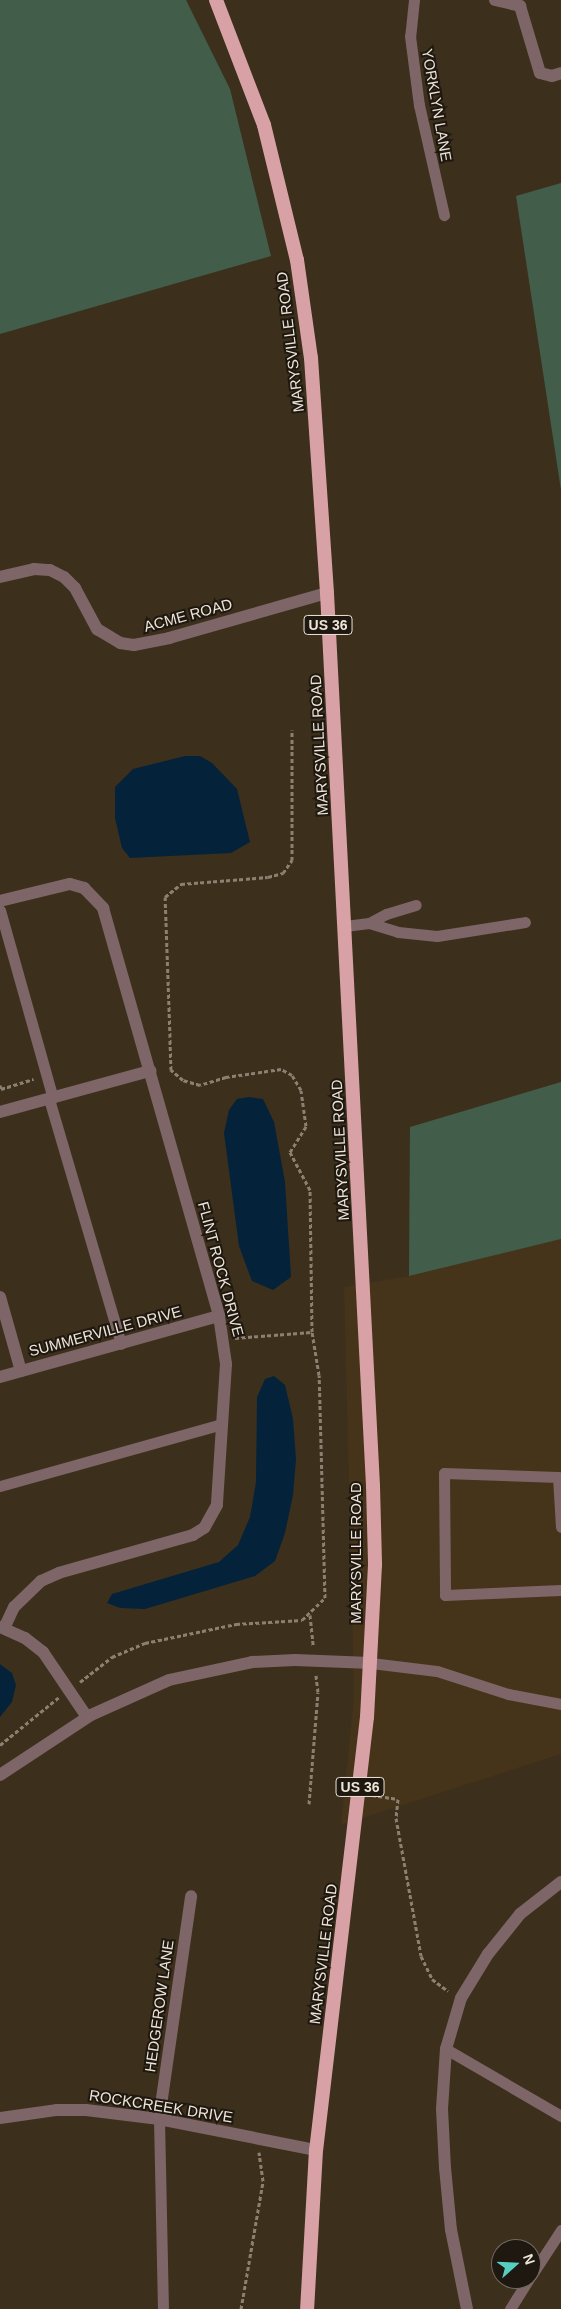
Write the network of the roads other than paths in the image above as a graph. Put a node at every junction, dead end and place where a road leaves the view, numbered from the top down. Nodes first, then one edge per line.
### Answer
1 (216, 0) edge
2 (414, 0) edge
3 (496, 0) edge
4 (522, 3) edge
5 (561, 74) edge
6 (444, 215) dead end
7 (0, 577) edge
8 (327, 593) junction
9 (0, 901) edge
10 (416, 905) dead end
11 (0, 910) edge
12 (525, 922) dead end
13 (369, 923) junction
14 (345, 926) junction
15 (150, 1071) junction
16 (51, 1098) junction
17 (0, 1112) edge
18 (0, 1297) edge
19 (219, 1316) junction
20 (120, 1344) junction
21 (21, 1371) junction
22 (0, 1377) edge
23 (222, 1424) junction
24 (0, 1486) edge
25 (561, 1527) edge
26 (561, 1590) edge
27 (2, 1627) edge
28 (371, 1663) junction
29 (561, 1704) edge
30 (87, 1717) junction
31 (0, 1775) edge
32 (561, 1882) edge
33 (191, 1896) dead end
34 (446, 2049) junction
35 (561, 2116) edge
36 (0, 2118) edge
37 (159, 2119) junction
38 (316, 2150) junction
39 (561, 2230) edge
40 (541, 2261) edge
41 (523, 2289) edge
42 (163, 2309) edge
43 (307, 2309) edge
44 (467, 2309) edge
45 (510, 2309) edge

1 - 8 highway, MARYSVILLE ROAD / US 36
2 - 6 lane, YORKLYN LANE
3 - 4 street
4 - 5 street
7 - 8 street, ACME ROAD
8 - 14 highway, MARYSVILLE ROAD / US 36
9 - 15 street, FLINT ROCK DRIVE
10 - 13 lane
11 - 16 lane
12 - 13 lane
13 - 14 lane
14 - 28 highway, MARYSVILLE ROAD / US 36
15 - 16 street
15 - 19 street, FLINT ROCK DRIVE
16 - 17 street
16 - 20 lane
18 - 21 street
19 - 20 street, SUMMERVILLE DRIVE
19 - 23 street, FLINT ROCK DRIVE
20 - 21 street, SUMMERVILLE DRIVE
21 - 22 street, SUMMERVILLE DRIVE
23 - 24 lane
23 - 27 street, FLINT ROCK DRIVE
25 - 26 lane
27 - 30 street
28 - 29 lane
28 - 30 street
28 - 38 highway, MARYSVILLE ROAD / US 36
30 - 31 street
32 - 34 street
33 - 37 street, HEDGEROW LANE
34 - 35 lane
34 - 44 street
36 - 37 street, ROCKCREEK DRIVE
37 - 38 street, ROCKCREEK DRIVE
37 - 42 lane
38 - 43 highway, MARYSVILLE ROAD / US 36
39 - 40 lane
41 - 45 lane

